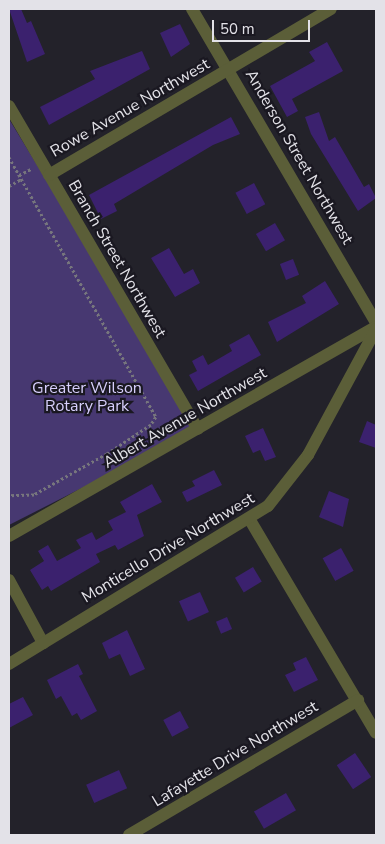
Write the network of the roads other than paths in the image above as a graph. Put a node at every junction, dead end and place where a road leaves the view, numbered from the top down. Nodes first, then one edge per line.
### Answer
1 (192, 9) edge
2 (330, 9) edge
3 (228, 69) junction
4 (9, 106) edge
5 (49, 175) junction
6 (376, 323) edge
7 (376, 328) edge
8 (198, 429) junction
9 (250, 520) junction
10 (9, 536) edge
11 (9, 580) edge
12 (43, 643) junction
13 (9, 664) edge
14 (358, 700) junction
15 (376, 732) edge
16 (129, 835) edge

1 - 3 street, Anderson Street Northwest
2 - 3 street, Rowe Avenue Northwest
3 - 5 street, Rowe Avenue Northwest
3 - 6 street, Anderson Street Northwest
4 - 5 street, Branch Street Northwest
5 - 8 street, Branch Street Northwest
7 - 8 street, Albert Avenue Northwest
7 - 9 street, Monticello Drive Northwest
8 - 10 street, Albert Avenue Northwest
9 - 12 street, Monticello Drive Northwest
9 - 14 street
11 - 12 street
12 - 13 street, Monticello Drive Northwest
14 - 15 street
14 - 16 street, Lafayette Drive Northwest

